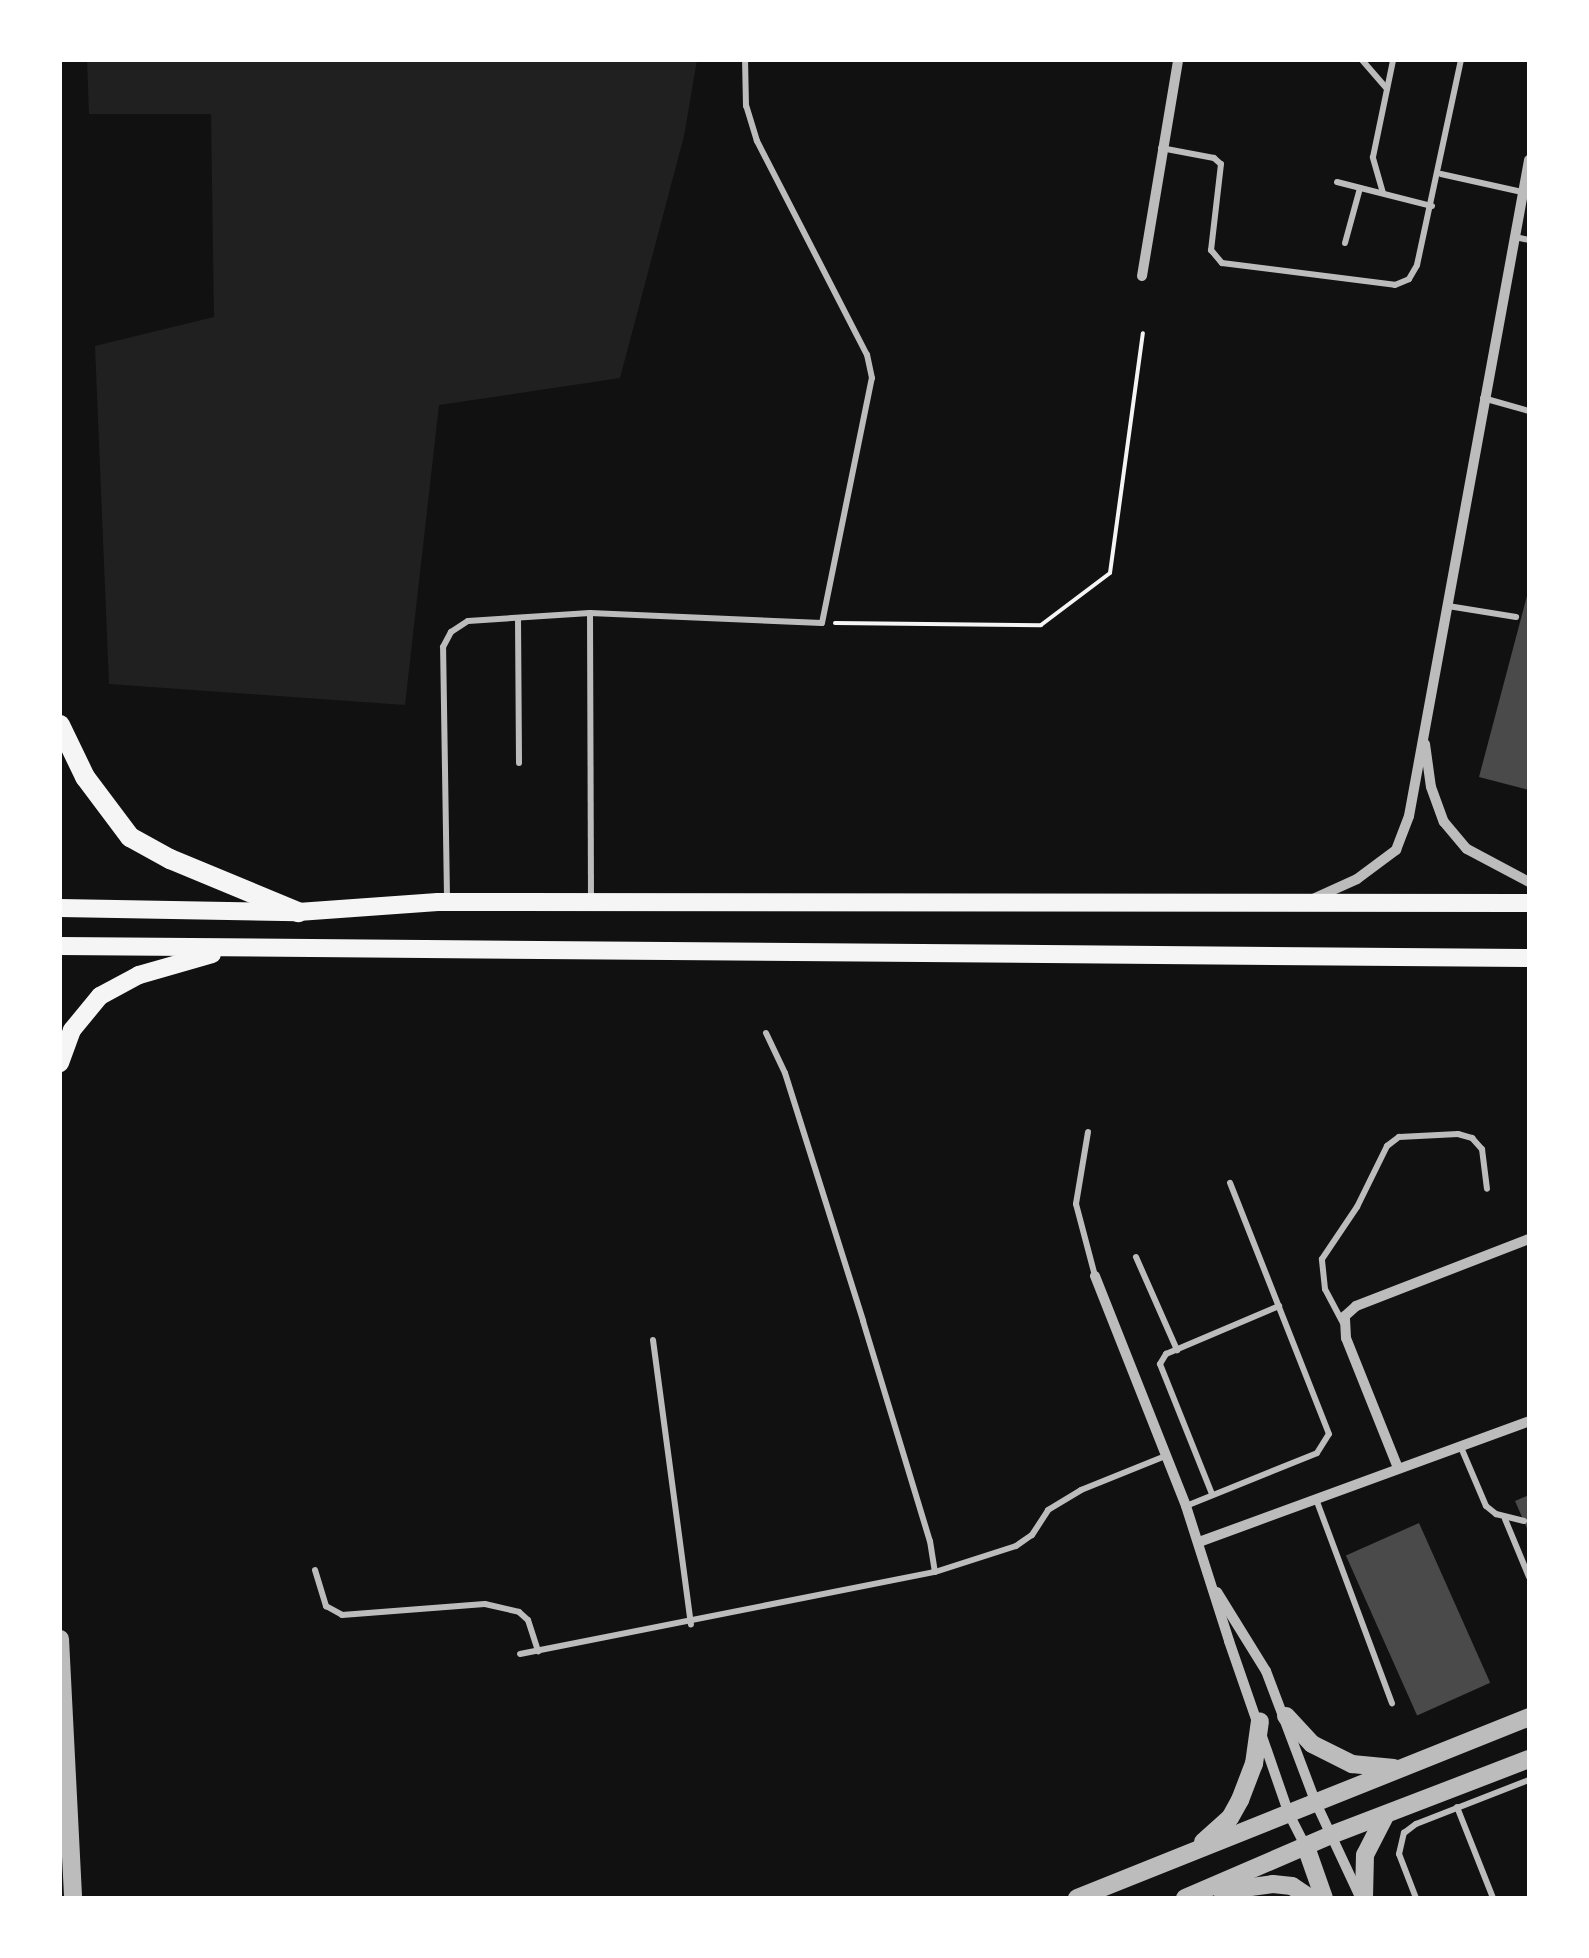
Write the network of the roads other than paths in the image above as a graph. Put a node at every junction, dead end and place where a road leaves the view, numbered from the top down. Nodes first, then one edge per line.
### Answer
1 (745, 60) edge
2 (1178, 60) edge
3 (1362, 60) edge
4 (1393, 60) edge
5 (1461, 60) edge
6 (1386, 90) junction
7 (1161, 148) junction
8 (1529, 160) edge
9 (1440, 174) junction
10 (1337, 182) dead end
11 (1360, 188) junction
12 (1522, 192) junction
13 (1383, 193) junction
14 (1432, 206) junction
15 (1514, 237) junction
16 (1529, 240) edge
17 (1345, 243) dead end
18 (1142, 276) dead end
19 (1483, 398) junction
20 (1529, 411) edge
21 (1448, 606) junction
22 (590, 613) junction
23 (1516, 617) dead end
24 (518, 618) junction
25 (60, 725) edge
26 (1424, 728) junction
27 (518, 764) dead end
28 (1529, 882) edge
29 (447, 902) junction
30 (591, 902) junction
31 (1300, 903) junction
32 (1529, 903) edge
33 (60, 908) edge
34 (298, 912) junction
35 (60, 946) edge
36 (236, 947) junction
37 (1529, 958) edge
38 (766, 1034) dead end
39 (60, 1063) edge
40 (1088, 1132) dead end
41 (1230, 1182) dead end
42 (1486, 1189) dead end
43 (1529, 1240) edge
44 (1136, 1258) dead end
45 (1095, 1276) joint
46 (1279, 1306) junction
47 (1344, 1323) junction
48 (653, 1340) dead end
49 (1177, 1350) junction
50 (1529, 1420) edge
51 (1460, 1445) junction
52 (1166, 1456) junction
53 (1398, 1468) junction
54 (1212, 1494) junction
55 (1316, 1498) junction
56 (1186, 1506) junction
57 (1504, 1518) junction
58 (1524, 1521) dead end
59 (1199, 1542) junction
60 (315, 1570) dead end
61 (935, 1572) junction
62 (1529, 1578) edge
63 (1214, 1588) junction
64 (691, 1624) junction
65 (60, 1639) edge
66 (538, 1651) junction
67 (520, 1654) dead end
68 (1392, 1703) dead end
69 (1286, 1716) junction
70 (1529, 1717) edge
71 (1260, 1721) junction
72 (1529, 1759) edge
73 (1395, 1768) junction
74 (1529, 1780) edge
75 (1316, 1803) junction
76 (1457, 1807) junction
77 (1290, 1814) junction
78 (1385, 1816) junction
79 (1331, 1835) junction
80 (1306, 1847) junction
81 (1190, 1853) junction
82 (71, 1873) junction
83 (1188, 1897) edge
84 (74, 1898) edge
85 (85, 1898) edge
86 (1077, 1898) edge
87 (1310, 1898) edge
88 (1324, 1898) edge
89 (1362, 1898) edge
90 (1416, 1898) edge
91 (1493, 1898) edge

1 - 22 lane
2 - 7 street
3 - 6 lane
4 - 6 lane
5 - 9 lane
6 - 13 lane
7 - 14 lane
7 - 18 street
8 - 12 street
9 - 12 lane
9 - 14 lane
10 - 11 lane
11 - 13 lane
11 - 17 lane
12 - 15 street
13 - 14 lane
15 - 16 lane
15 - 19 street
19 - 20 lane
19 - 21 street
21 - 23 lane
21 - 26 street
22 - 24 lane
22 - 30 lane
24 - 27 lane
24 - 29 lane
25 - 34 main road
26 - 28 street
26 - 31 street
29 - 30 main road
29 - 34 main road
30 - 31 main road
31 - 32 main road
33 - 34 main road
35 - 36 main road
36 - 37 main road
36 - 39 main road
38 - 61 lane
40 - 45 lane
41 - 46 lane
42 - 47 lane
43 - 47 street
44 - 49 lane
45 - 52 street
46 - 49 lane
46 - 54 lane
47 - 53 street
48 - 64 lane
49 - 54 lane
50 - 51 street
51 - 53 street
51 - 57 lane
52 - 56 street
52 - 61 lane
53 - 55 street
54 - 56 lane
55 - 59 street
55 - 68 lane
56 - 59 street
57 - 58 lane
57 - 62 lane
59 - 63 street
60 - 66 lane
61 - 64 lane
63 - 69 street
63 - 71 street
64 - 66 lane
65 - 82 street
66 - 67 lane
69 - 73 street
69 - 75 street
70 - 73 street
71 - 77 street
71 - 81 street
72 - 78 street
73 - 75 street
74 - 76 lane
75 - 77 street
75 - 79 street
76 - 90 lane
76 - 91 lane
77 - 80 street
77 - 81 street
78 - 79 street
78 - 89 street
79 - 80 street
79 - 89 street
80 - 83 street
80 - 88 street
81 - 86 street
82 - 84 street
82 - 85 street
83 - 87 street

